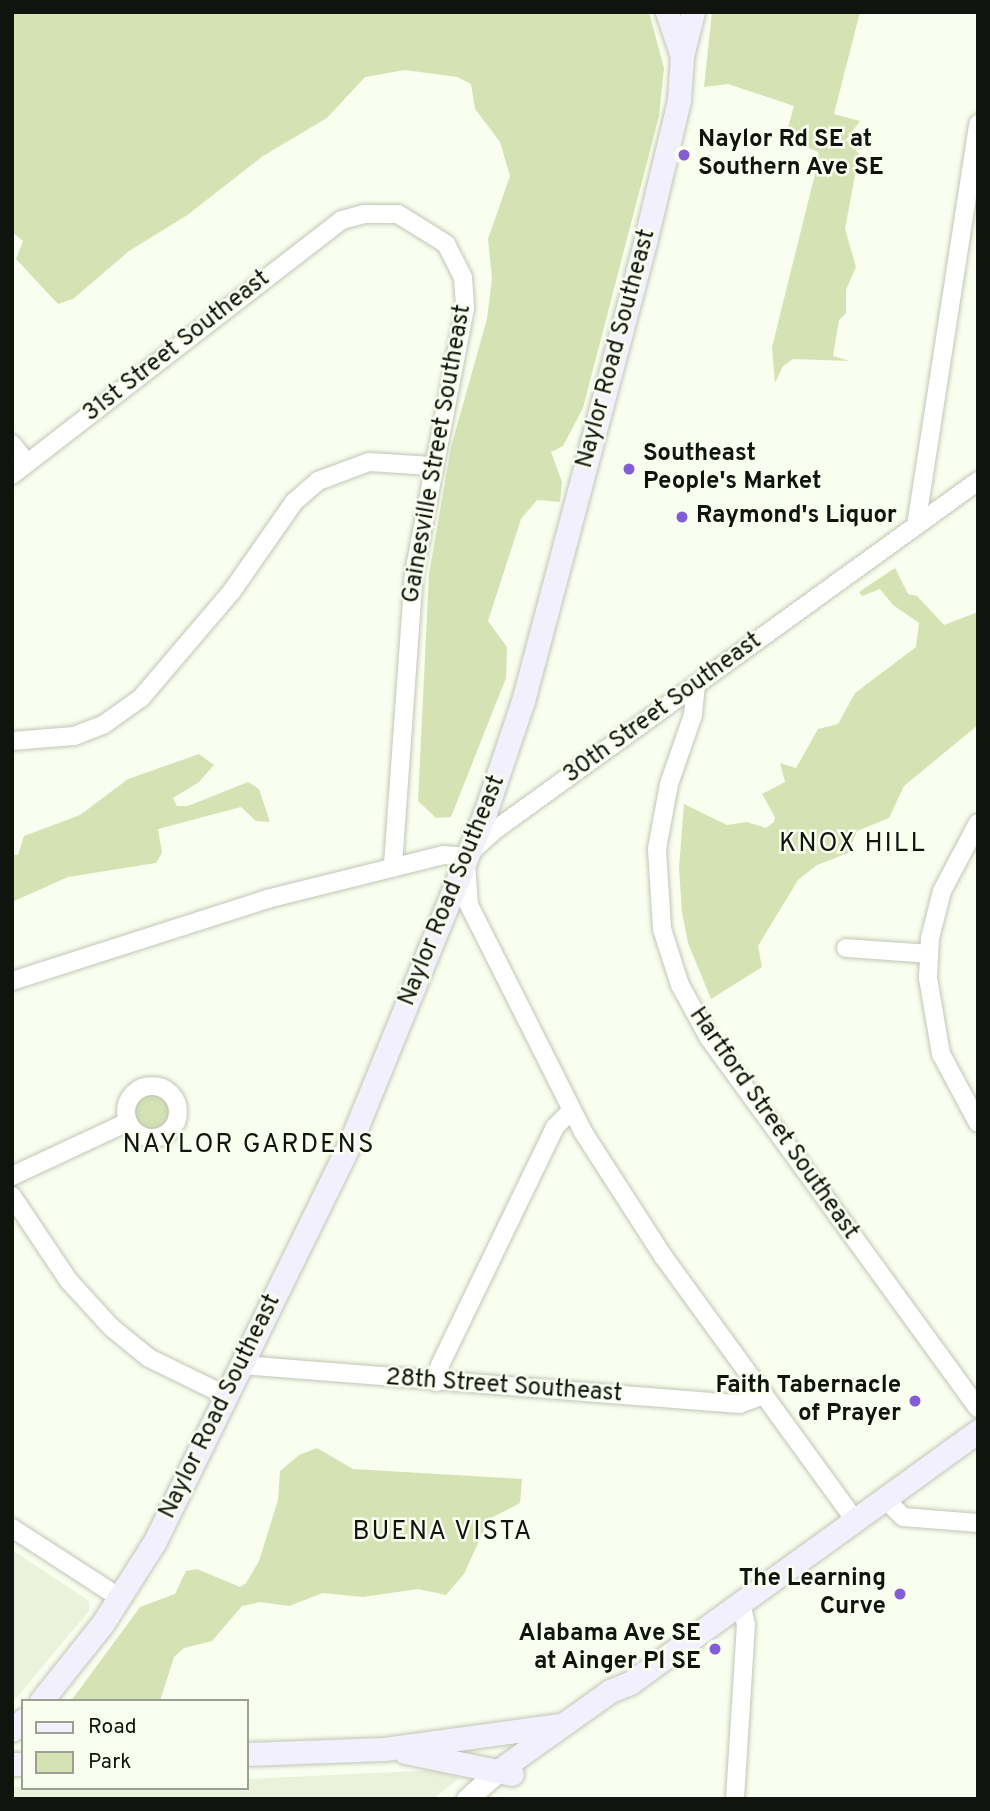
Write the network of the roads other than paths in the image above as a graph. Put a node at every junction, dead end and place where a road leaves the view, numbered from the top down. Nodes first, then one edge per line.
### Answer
1 (667, 12) edge
2 (693, 12) edge
3 (682, 56) junction
4 (978, 124) edge
5 (342, 220) joint
6 (12, 444) edge
7 (432, 466) junction
8 (19, 469) edge
9 (978, 481) edge
10 (916, 526) junction
11 (696, 685) junction
12 (12, 741) edge
13 (978, 823) edge
14 (465, 857) junction
15 (393, 867) junction
16 (846, 948) dead end
17 (929, 954) junction
18 (12, 981) edge
19 (571, 1111) junction
20 (128, 1122) dead end
21 (978, 1124) edge
22 (12, 1176) edge
23 (12, 1196) edge
24 (242, 1365) junction
25 (436, 1382) junction
26 (764, 1395) junction
27 (227, 1396) junction
28 (978, 1408) edge
29 (978, 1432) edge
30 (885, 1499) junction
31 (855, 1520) junction
32 (978, 1523) edge
33 (12, 1528) edge
34 (120, 1598) junction
35 (741, 1602) junction
36 (630, 1684) junction
37 (43, 1699) edge
38 (563, 1724) junction
39 (384, 1749) junction
40 (248, 1754) edge
41 (507, 1773) junction
42 (467, 1799) edge
43 (485, 1799) edge
44 (735, 1799) edge

1 - 3 main road
2 - 3 main road, Naylor Road Southeast
3 - 14 main road, Naylor Road Southeast
4 - 10 street
5 - 7 street, Gainesville Street Southeast
5 - 8 street, 31st Street Southeast
6 - 8 street
7 - 12 street
7 - 15 street, Gainesville Street Southeast
9 - 10 street, 30th Street Southeast
10 - 11 street, 30th Street Southeast
11 - 14 street, 30th Street Southeast
11 - 28 street, Hartford Street Southeast
13 - 17 street
14 - 15 street
14 - 19 street
14 - 24 main road, Naylor Road Southeast
15 - 18 street
16 - 17 street
17 - 21 street
19 - 25 street
19 - 26 street
20 - 22 street
23 - 27 street
24 - 25 street, 28th Street Southeast
24 - 27 main road, Naylor Road Southeast
25 - 26 street, 28th Street Southeast
26 - 31 street
27 - 34 main road, Naylor Road Southeast
29 - 30 main road
30 - 31 main road
30 - 32 street
31 - 35 main road
33 - 34 street
34 - 37 main road, Naylor Road Southeast
35 - 36 main road
35 - 44 street
36 - 38 main road
36 - 41 main road
38 - 39 main road
38 - 41 main road
39 - 40 main road
39 - 41 main road
41 - 42 street
41 - 43 street

